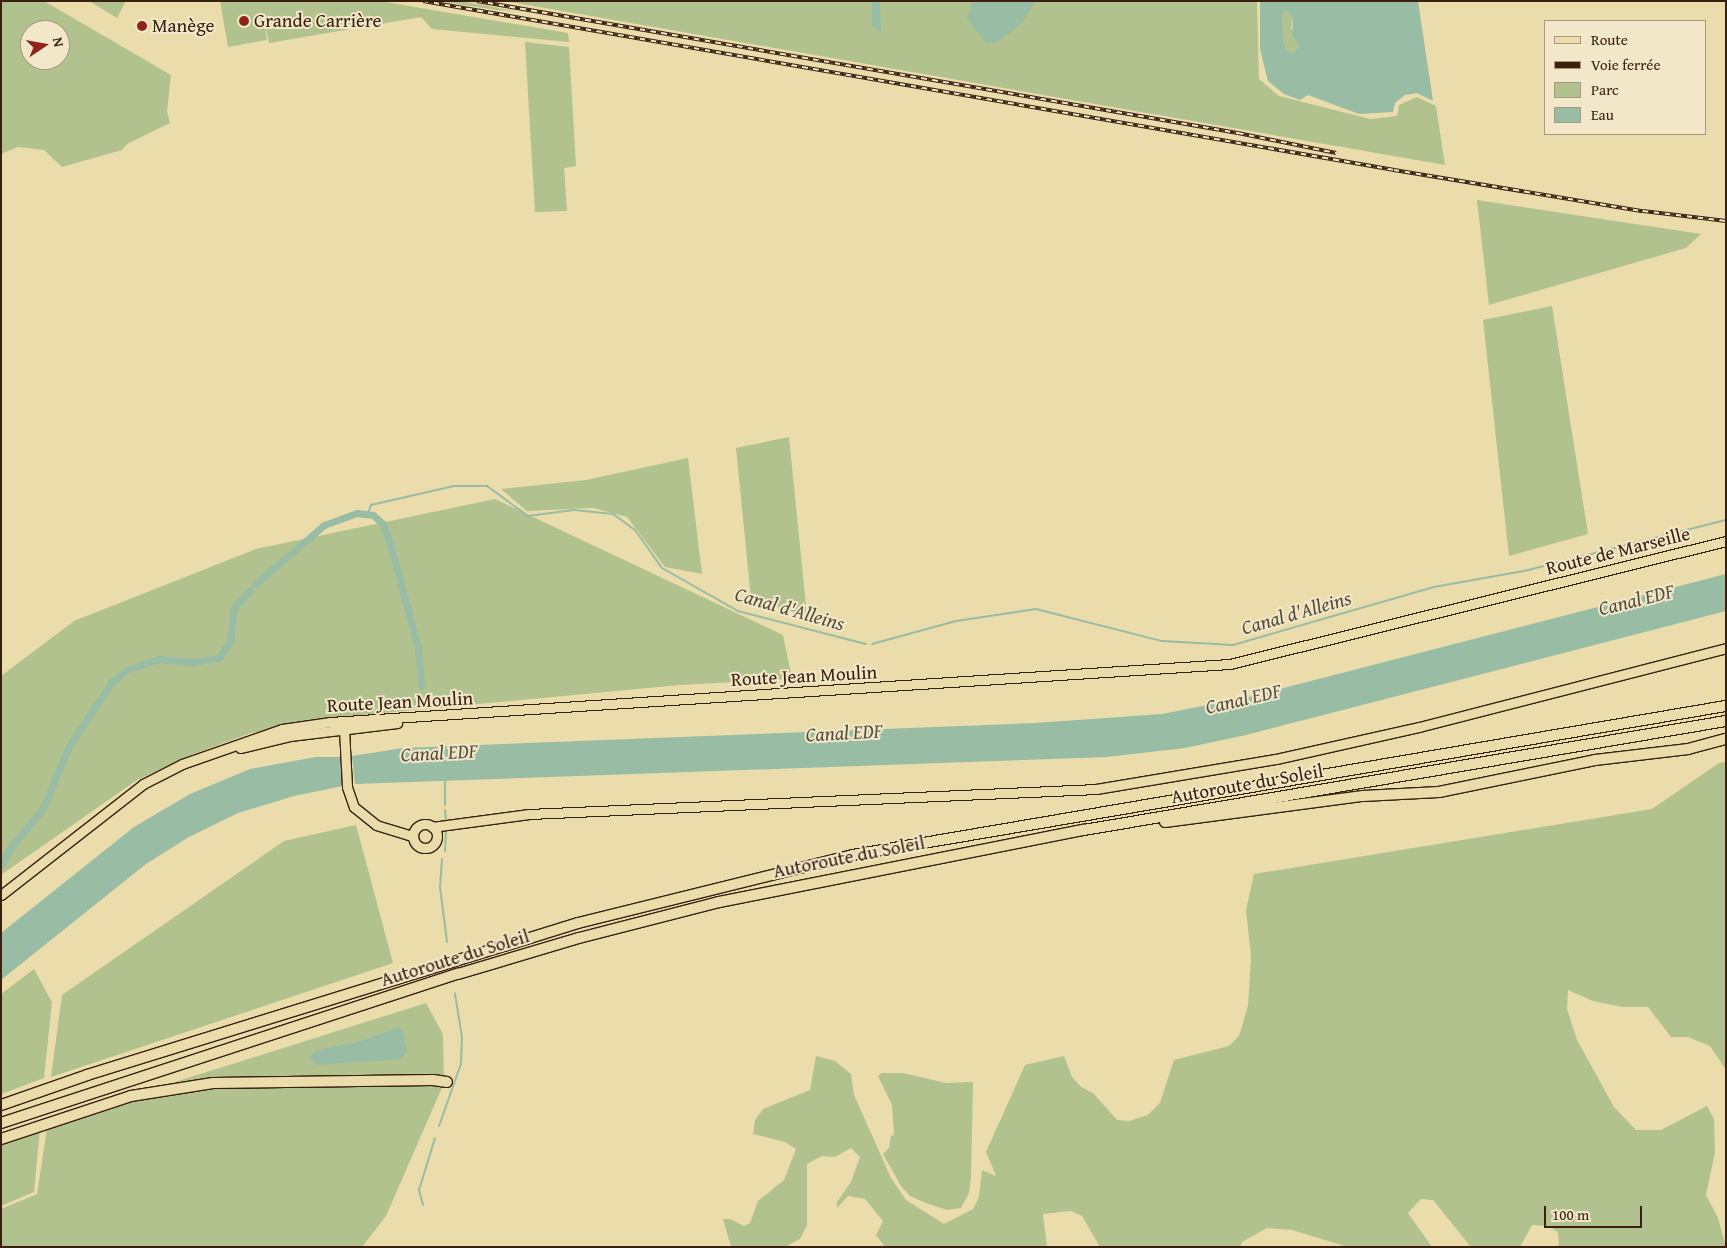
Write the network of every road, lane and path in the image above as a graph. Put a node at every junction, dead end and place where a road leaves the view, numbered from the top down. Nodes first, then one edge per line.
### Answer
1 (1726, 541) edge
2 (1518, 592) joint
3 (1726, 648) edge
4 (1726, 706) edge
5 (490, 713) junction
6 (1726, 721) edge
7 (337, 726) junction
8 (1726, 739) edge
9 (1084, 830) junction
10 (434, 831) junction
11 (413, 836) junction
12 (1, 894) edge
13 (448, 1082) dead end
14 (1, 1105) edge
15 (1, 1123) edge
16 (1, 1139) edge

1 - 2 main road, Route de Marseille
2 - 5 main road, Route Jean Moulin
3 - 10 main road
4 - 14 highway, Autoroute du Soleil
5 - 7 main road
5 - 7 main road, Route Jean Moulin
6 - 9 highway, Autoroute du Soleil
7 - 11 main road
7 - 12 main road, Route Jean Moulin
8 - 9 highway
9 - 15 highway, Autoroute du Soleil
10 - 11 main road
10 - 11 main road
13 - 16 highway

